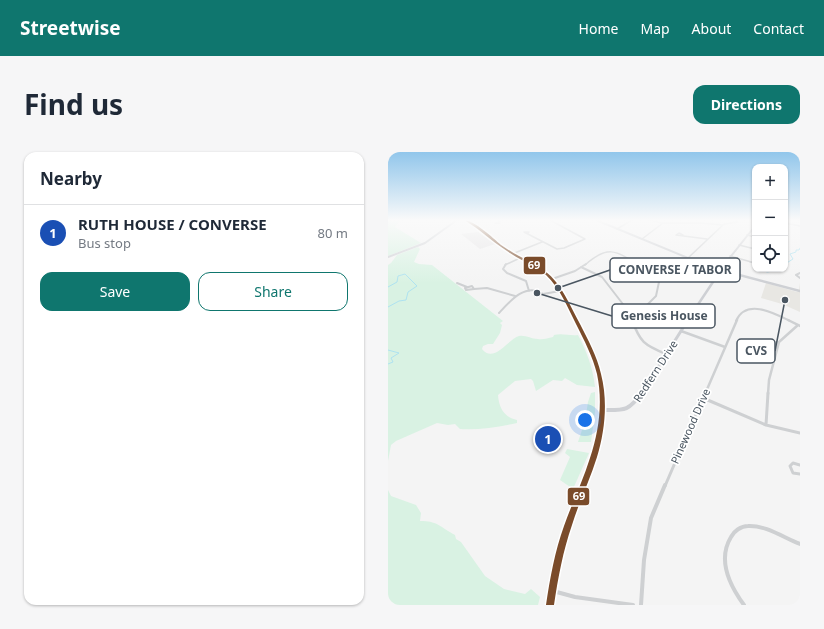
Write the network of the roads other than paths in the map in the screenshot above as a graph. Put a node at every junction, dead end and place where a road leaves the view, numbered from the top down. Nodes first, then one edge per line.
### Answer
1 (428, 241) edge
2 (494, 241) edge
3 (575, 241) edge
4 (647, 241) edge
5 (707, 241) edge
6 (742, 241) edge
7 (542, 242) joint
8 (739, 245) junction
9 (752, 248) edge
10 (512, 254) junction
11 (730, 256) junction
12 (388, 257) edge
13 (520, 258) junction
14 (688, 258) junction
15 (692, 259) junction
16 (750, 262) dead end
17 (581, 267) junction
18 (720, 270) junction
19 (649, 272) junction
20 (668, 273) junction
21 (800, 273) edge
22 (800, 278) edge
23 (552, 279) junction
24 (659, 282) junction
25 (456, 283) dead end
26 (560, 290) junction
27 (529, 291) junction
28 (800, 292) edge
29 (515, 296) junction
30 (629, 312) junction
31 (499, 313) dead end
32 (799, 325) edge
33 (681, 331) junction
34 (725, 347) junction
35 (666, 354) junction
36 (703, 398) junction
37 (602, 410) junction
38 (766, 425) junction
39 (800, 433) edge
40 (800, 465) edge
41 (800, 474) edge
42 (800, 544) edge
43 (552, 591) junction
44 (550, 605) edge
45 (634, 605) edge
46 (641, 605) edge
47 (744, 605) edge

1 - 12 main road
2 - 10 main road
3 - 7 street
4 - 14 main road
5 - 14 street
6 - 8 main road, Redfern Drive
7 - 10 street
8 - 9 street
8 - 11 main road, Redfern Drive
10 - 13 main road
11 - 16 street
11 - 18 main road, Redfern Drive
13 - 23 main road
13 - 27 street
14 - 15 main road
15 - 18 main road
15 - 20 street
17 - 19 street
17 - 23 street
17 - 30 street
18 - 28 main road
18 - 33 main road, Redfern Drive
19 - 20 street
19 - 24 street
20 - 24 street
21 - 22 street
23 - 26 main road
24 - 30 street
25 - 29 street
26 - 27 street
26 - 37 main road
27 - 29 street
29 - 31 street
30 - 35 street
32 - 34 street, Pinewood Drive
32 - 38 street
33 - 34 street
33 - 35 main road, Redfern Drive
34 - 36 street, Pinewood Drive
35 - 37 main road, Redfern Drive
36 - 38 street
36 - 46 street, Pinewood Drive
37 - 43 main road
38 - 39 street
40 - 41 street
42 - 47 street
43 - 44 main road
43 - 45 street

